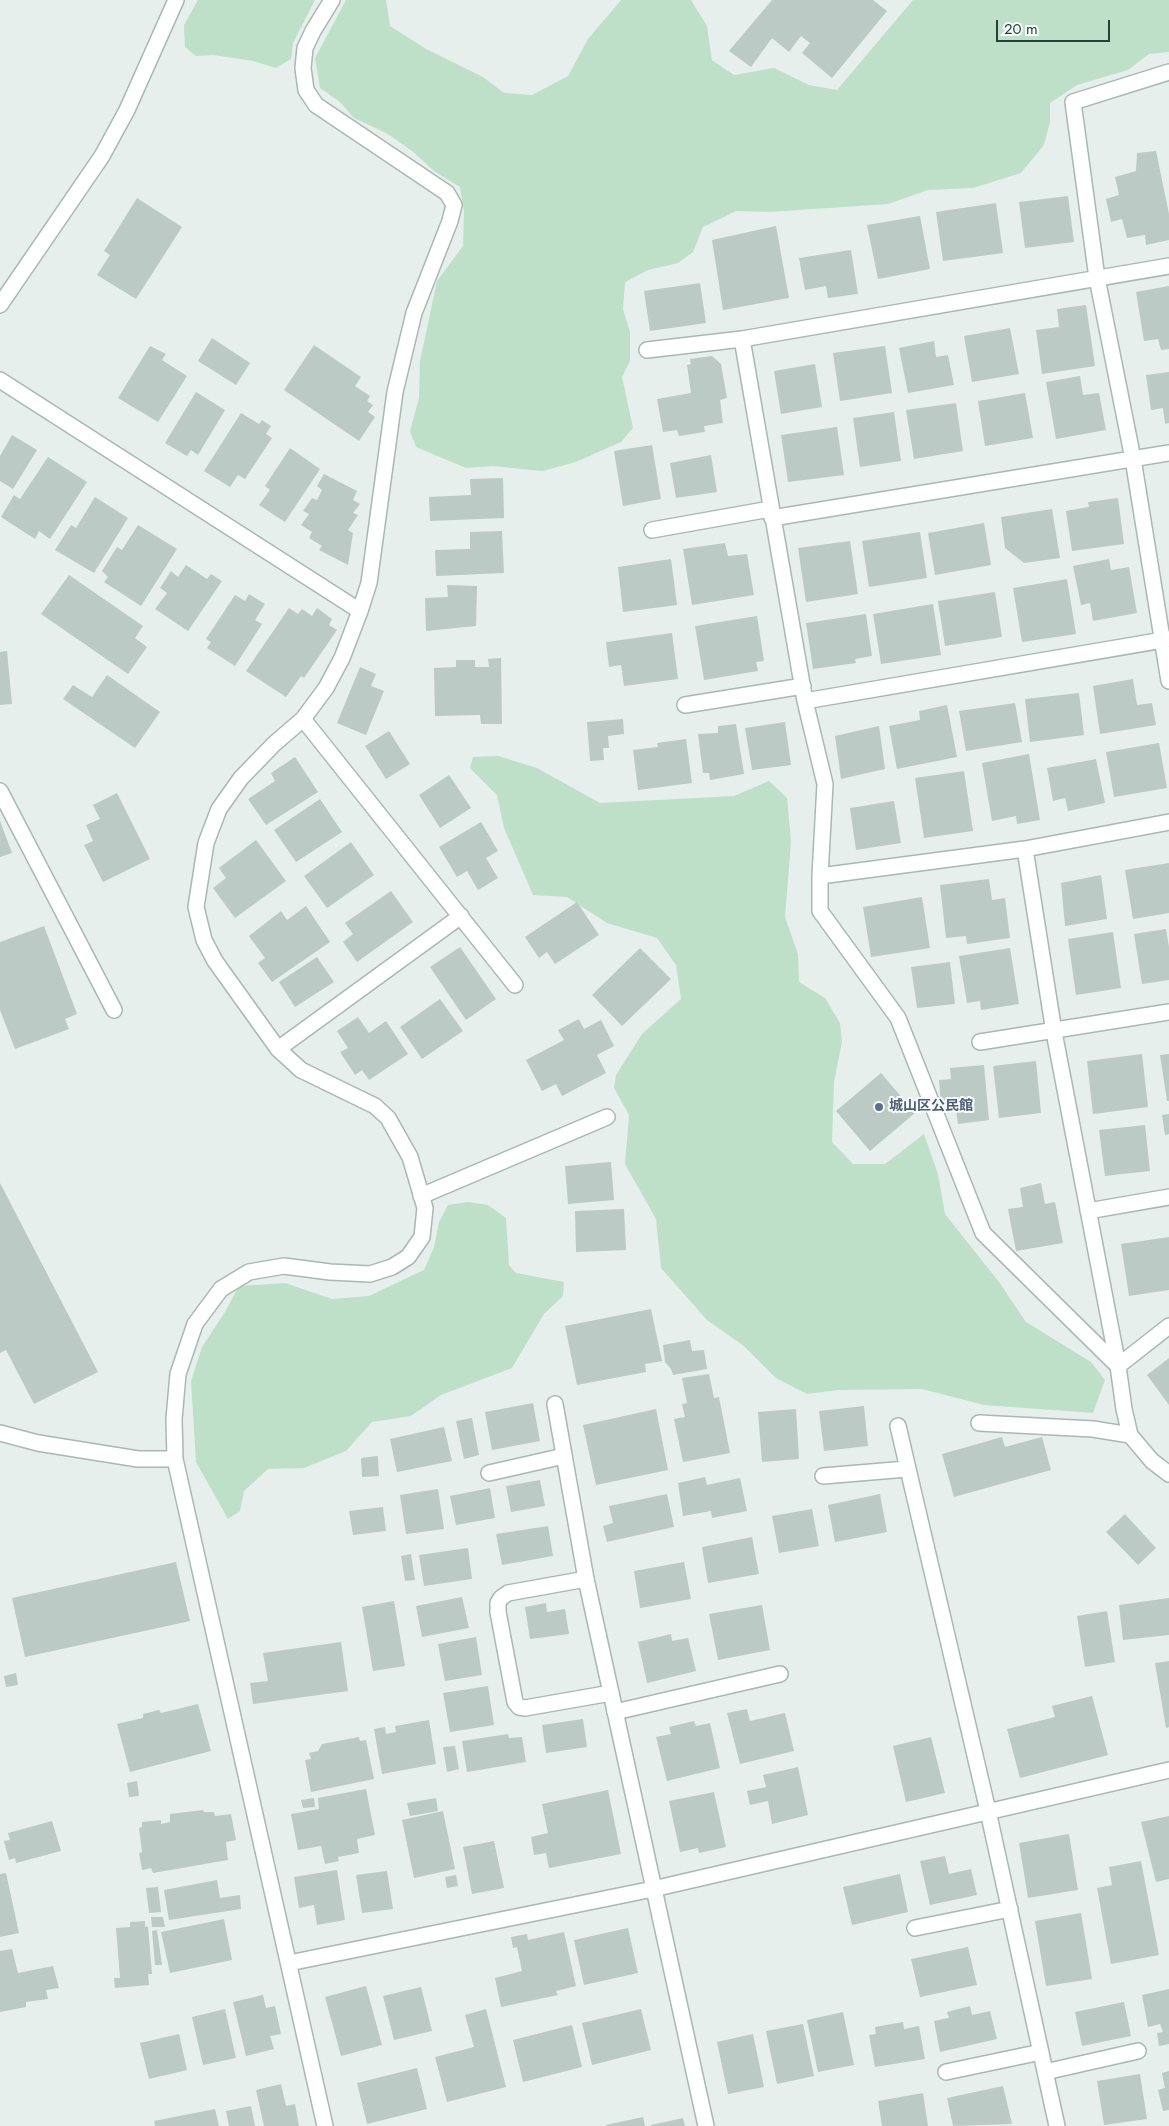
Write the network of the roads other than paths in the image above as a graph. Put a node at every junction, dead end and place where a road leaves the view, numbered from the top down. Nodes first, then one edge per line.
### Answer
1 (176, 0) edge
2 (332, 0) edge
3 (1169, 72) edge
4 (1169, 266) edge
5 (1097, 278) junction
6 (0, 306) edge
7 (742, 339) junction
8 (648, 350) dead end
9 (0, 380) edge
10 (1169, 453) edge
11 (1133, 459) junction
12 (771, 514) junction
13 (652, 530) dead end
14 (360, 611) junction
15 (1166, 640) edge
16 (1169, 680) edge
17 (804, 693) junction
18 (685, 705) dead end
19 (303, 720) junction
20 (0, 791) edge
21 (1169, 822) edge
22 (1026, 849) junction
23 (820, 876) junction
24 (461, 916) junction
25 (515, 985) dead end
26 (114, 1010) dead end
27 (1169, 1012) edge
28 (1054, 1032) junction
29 (980, 1042) dead end
30 (278, 1049) junction
31 (608, 1118) dead end
32 (422, 1196) junction
33 (1169, 1197) edge
34 (1088, 1211) junction
35 (1169, 1326) edge
36 (1118, 1366) junction
37 (554, 1404) dead end
38 (979, 1423) dead end
39 (898, 1426) dead end
40 (1130, 1435) junction
41 (2, 1436) edge
42 (564, 1456) junction
43 (175, 1459) junction
44 (907, 1469) junction
45 (489, 1473) dead end
46 (1169, 1474) edge
47 (823, 1476) dead end
48 (586, 1578) junction
49 (780, 1674) dead end
50 (611, 1693) junction
51 (615, 1712) junction
52 (1169, 1770) edge
53 (988, 1811) junction
54 (653, 1889) junction
55 (1010, 1909) junction
56 (915, 1928) dead end
57 (289, 1963) junction
58 (1138, 2050) dead end
59 (1041, 2052) junction
60 (946, 2072) dead end
61 (1045, 2072) junction
62 (325, 2126) edge
63 (706, 2126) edge
64 (1057, 2126) edge

1 - 6 street
2 - 14 street
3 - 5 street
4 - 5 street
5 - 7 street
5 - 11 street
7 - 8 street
7 - 12 street
9 - 14 street
10 - 11 street
11 - 12 street
11 - 15 street
12 - 13 street
12 - 17 street
14 - 19 street
15 - 16 street
15 - 17 street
17 - 18 street
17 - 23 street
19 - 24 street
19 - 30 street
20 - 26 street
21 - 22 street
22 - 23 street
22 - 28 street
23 - 36 street
24 - 25 street
24 - 30 street
27 - 28 street
28 - 29 street
28 - 34 street
30 - 32 street
31 - 32 street
32 - 43 street
33 - 34 street
34 - 36 street
35 - 36 street
36 - 40 street
37 - 42 street
38 - 40 street
39 - 44 street
40 - 46 street
41 - 43 street
42 - 45 street
42 - 48 street
43 - 57 street
44 - 47 street
44 - 53 street
48 - 50 street
48 - 50 street
49 - 51 street
50 - 51 street
51 - 54 street
52 - 53 street
53 - 54 street
53 - 55 street
54 - 57 street
54 - 63 street
55 - 56 street
55 - 59 street
57 - 62 street
58 - 61 street
59 - 60 street
59 - 61 street
61 - 64 street

